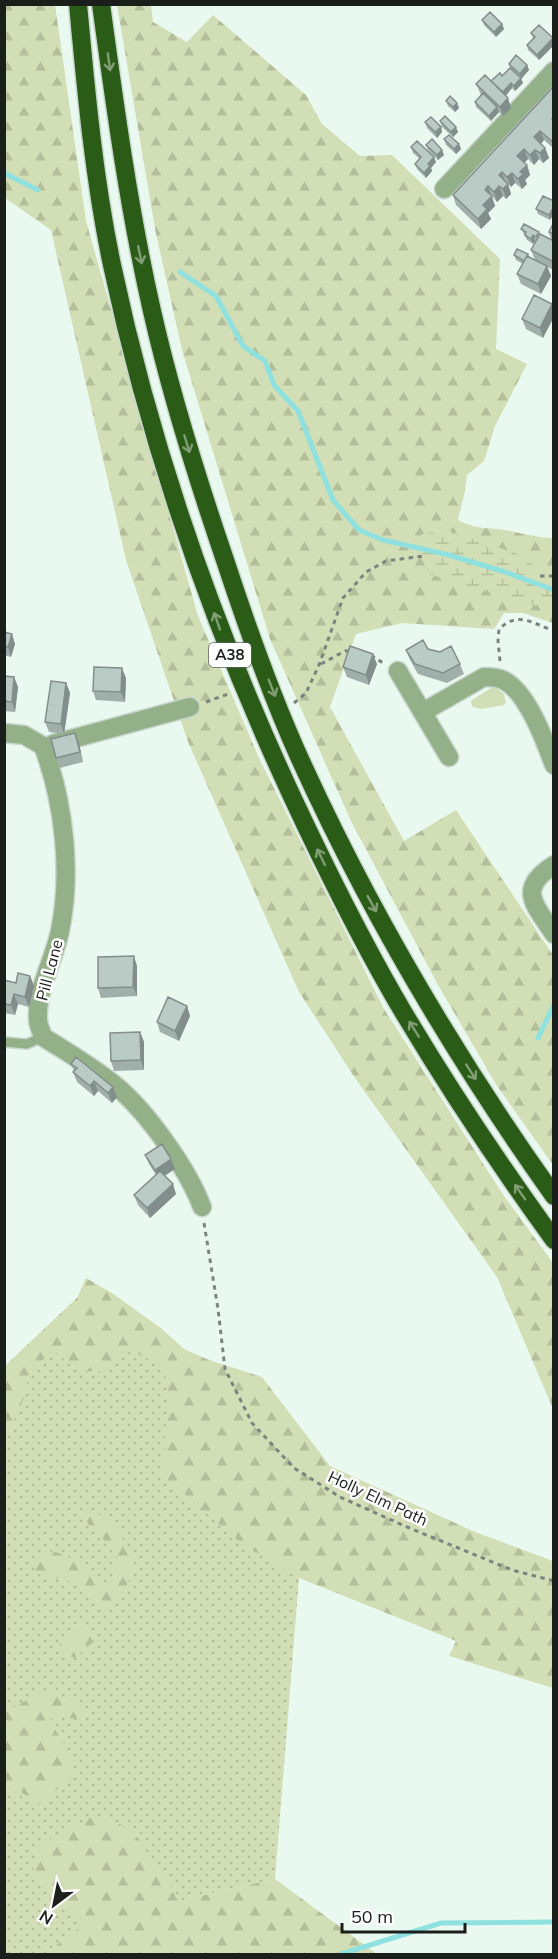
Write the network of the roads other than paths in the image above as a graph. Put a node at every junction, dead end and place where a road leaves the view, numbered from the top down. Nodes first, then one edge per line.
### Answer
1 (78, 4) edge
2 (101, 4) edge
3 (554, 71) edge
4 (444, 189) dead end
5 (398, 671) road end
6 (190, 707) road end
7 (423, 712) junction
8 (4, 733) edge
9 (43, 746) junction
10 (449, 757) dead end
11 (554, 765) edge
12 (554, 865) edge
13 (554, 934) edge
14 (43, 1037) junction
15 (4, 1042) edge
16 (554, 1196) edge
17 (201, 1207) road end
18 (554, 1240) edge

18 -> 1 highway, A38
2 -> 16 highway, A38
3 - 4 street
5 - 7 street
6 - 9 street
7 - 10 street
7 - 11 street
8 - 9 street
9 - 14 street, Pill Lane
12 - 13 street
14 - 15 lane
14 - 17 street

